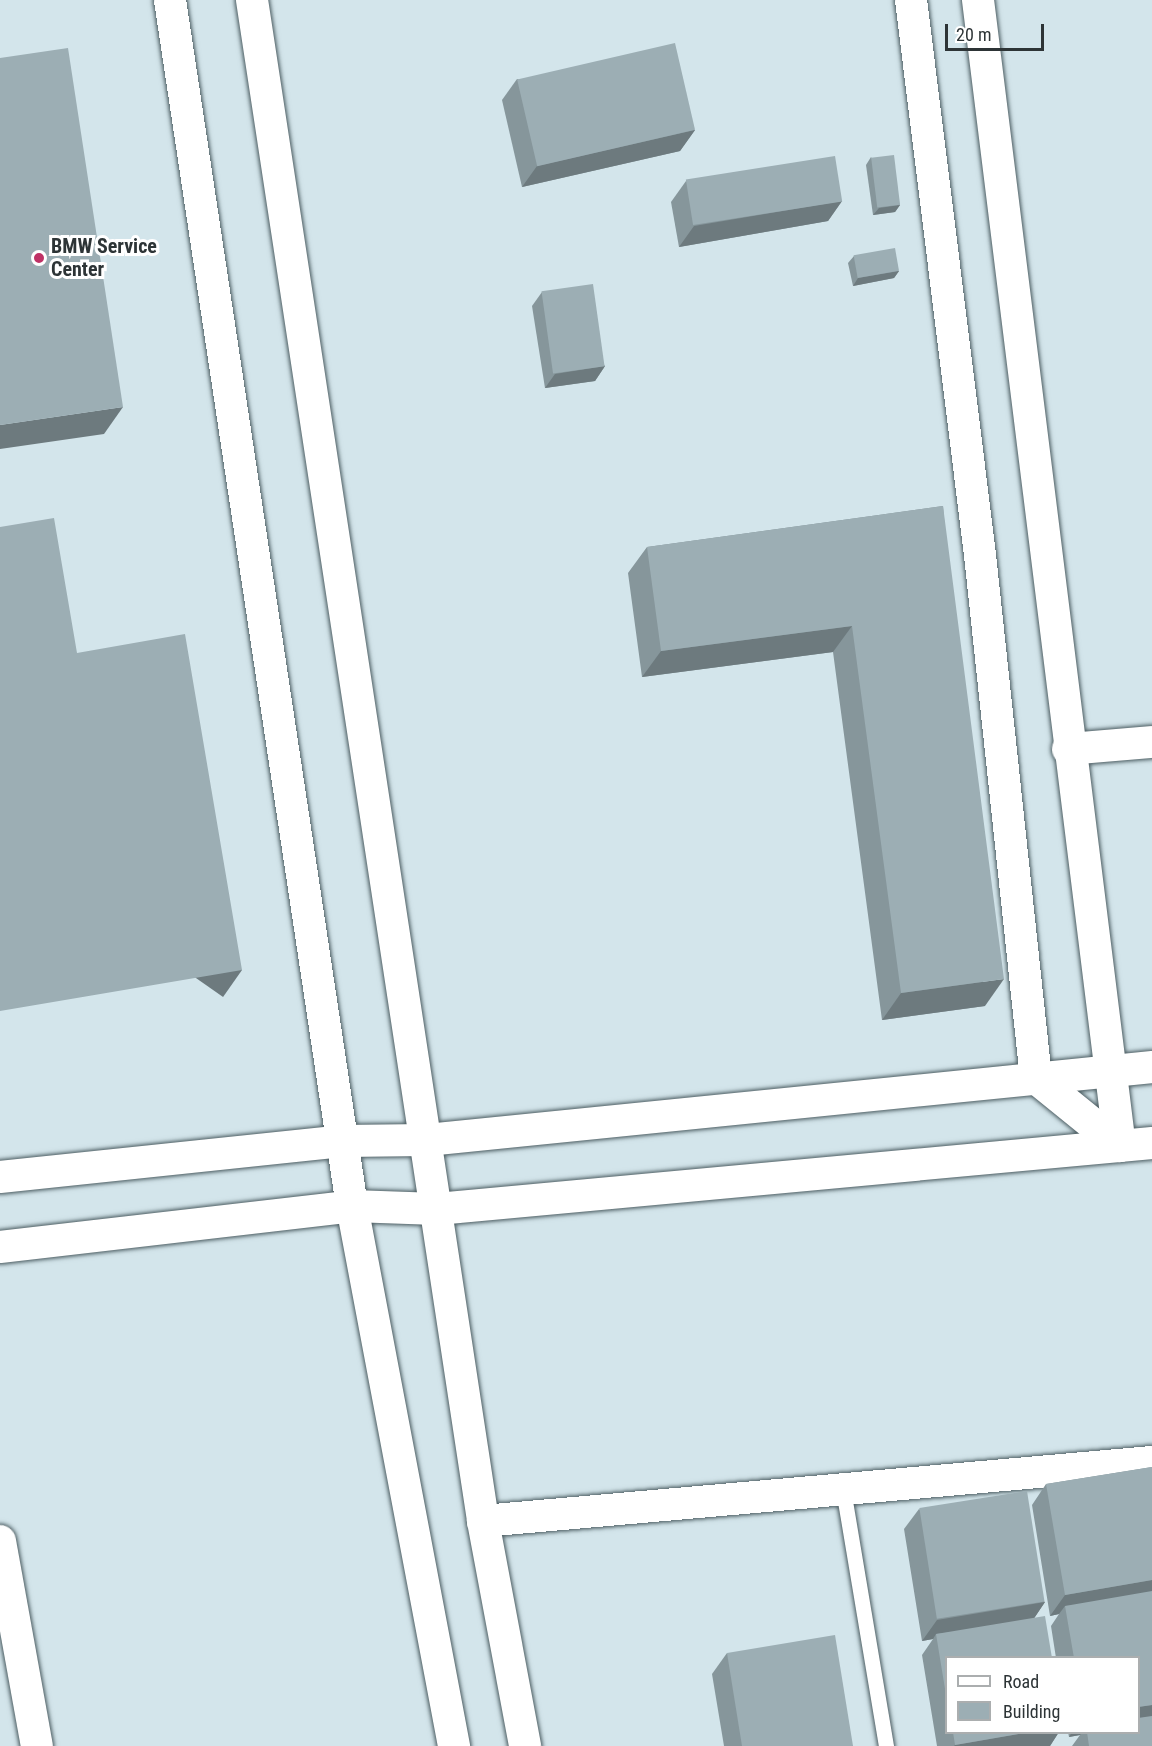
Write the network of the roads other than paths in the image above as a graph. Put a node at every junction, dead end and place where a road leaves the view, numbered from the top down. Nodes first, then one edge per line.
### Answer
1 (170, 0) edge
2 (252, 0) edge
3 (911, 0) edge
4 (978, 0) edge
5 (1152, 742) edge
6 (1068, 749) junction
7 (1152, 1067) edge
8 (1109, 1071) junction
9 (1036, 1078) junction
10 (342, 1140) junction
11 (427, 1140) junction
12 (1152, 1143) edge
13 (1120, 1146) junction
14 (0, 1177) edge
15 (352, 1206) junction
16 (437, 1209) junction
17 (0, 1247) edge
18 (1152, 1462) edge
19 (843, 1489) junction
20 (483, 1521) junction
21 (0, 1540) edge
22 (12, 1673) edge
23 (37, 1746) edge
24 (454, 1746) edge
25 (525, 1746) edge
26 (886, 1746) edge

1 - 10 street
2 - 11 street
3 - 9 street
4 - 6 street
5 - 6 street
6 - 8 street
7 - 8 street
8 - 9 street
8 - 13 street
9 - 11 street
9 - 13 street
10 - 11 street
10 - 14 street
10 - 15 street
11 - 16 street
12 - 13 street
13 - 16 street
15 - 16 street
15 - 17 street
15 - 24 street
16 - 20 street
18 - 19 street
19 - 20 street
19 - 26 lane
20 - 25 street
21 - 22 street
22 - 23 street

